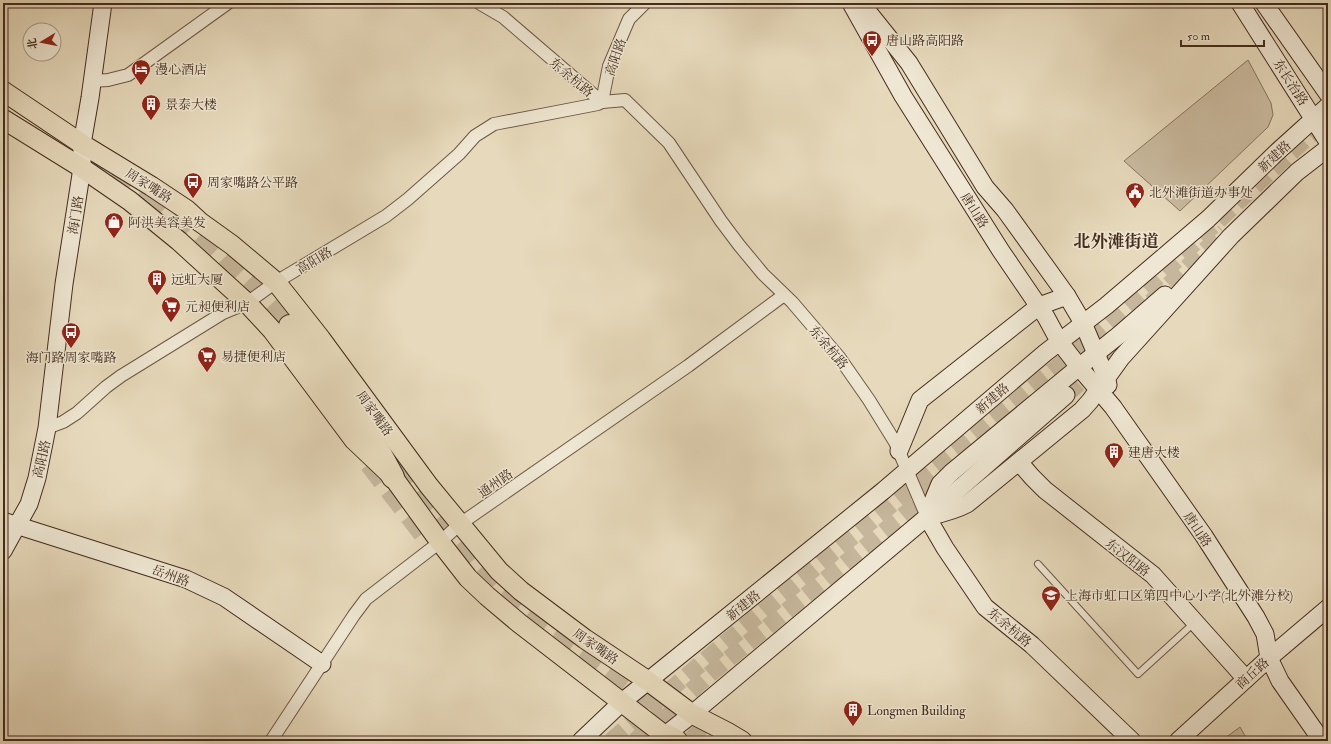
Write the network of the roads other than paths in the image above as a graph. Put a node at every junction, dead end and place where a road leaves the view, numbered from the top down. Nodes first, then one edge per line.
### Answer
1 (103, 3) edge
2 (228, 3) edge
3 (479, 3) edge
4 (645, 3) edge
5 (851, 3) edge
6 (865, 3) edge
7 (1240, 3) edge
8 (1264, 3) edge
9 (92, 81) junction
10 (3, 91) edge
11 (1328, 94) edge
12 (602, 102) junction
13 (1328, 106) edge
14 (3, 118) edge
15 (1314, 119) junction
16 (1328, 142) edge
17 (82, 144) junction
18 (1328, 148) edge
19 (82, 168) junction
20 (1231, 236) junction
21 (276, 282) junction
22 (784, 295) junction
23 (1067, 296) junction
24 (247, 303) junction
25 (1039, 306) junction
26 (1083, 323) junction
27 (290, 326) tunnel mouth
28 (1060, 341) junction
29 (1096, 353) junction
30 (1079, 367) junction
31 (1102, 384) junction
32 (1066, 395) tunnel mouth
33 (47, 428) junction
34 (899, 451) junction
35 (1019, 462) junction
36 (907, 470) junction
37 (393, 477) junction
38 (927, 517) junction
39 (10, 523) edge
40 (460, 524) junction
41 (440, 542) junction
42 (3, 551) edge
43 (1038, 564) dead end
44 (1328, 608) edge
45 (1195, 622) junction
46 (1269, 658) junction
47 (322, 664) junction
48 (1246, 679) junction
49 (648, 681) junction
50 (622, 702) junction
51 (692, 714) junction
52 (668, 739) edge
53 (270, 741) edge
54 (581, 741) edge
55 (742, 741) edge
56 (1132, 741) edge
57 (1178, 741) edge
58 (1322, 741) edge

1 - 9 street, 海门路
2 - 9 street
3 - 12 street, 东余杭路
4 - 12 street, 高阳路
5 - 25 street, 唐山路
6 - 23 street, 唐山路
7 - 15 street, 东长治路
8 - 11 street, 东长治路
9 - 17 street, 海门路
10 - 17 main road, 周家嘴路
12 - 21 street, 高阳路
12 - 22 street, 东余杭路
13 - 15 street, 新建路
14 - 19 main road, 周家嘴路
15 - 16 street, 东长治路
15 - 26 street, 新建路
17 - 19 street, 海门路
17 - 21 main road, 周家嘴路
18 - 20 street
19 - 24 main road, 周家嘴路
19 - 33 street, 海门路
20 - 29 street
20 - 31 street
21 - 24 street, 高阳路
21 - 40 main road, 周家嘴路
22 - 34 street, 东余杭路
22 - 40 street, 通州路
23 - 25 street
23 - 26 street, 唐山路
24 - 33 street, 高阳路
24 - 37 main road, 周家嘴路
25 - 28 street, 唐山路
25 - 34 street
26 - 28 street, 新建路
26 - 29 street, 唐山路
27 - 37 highway
28 - 30 street, 唐山路
28 - 36 street, 新建路
29 - 30 street
29 - 31 street, 唐山路
30 - 31 street, 唐山路
30 - 38 street
31 - 35 street
31 - 46 street, 唐山路
32 - 38 street
33 - 39 street, 高阳路
34 - 36 street, 东余杭路
35 - 38 street
35 - 45 street, 东汉阳路
36 - 38 street, 东余杭路
36 - 49 street, 新建路
37 - 41 main road, 周家嘴路
38 - 51 street
38 - 56 street, 东余杭路
39 - 42 street, 高阳路
39 - 47 street, 岳州路
40 - 41 street, 通州路
40 - 49 main road, 周家嘴路
41 - 47 street, 通州路
41 - 50 main road, 周家嘴路
43 - 45 lane
44 - 46 street, 商丘路
45 - 48 street, 东汉阳路
46 - 48 street, 商丘路
46 - 58 street
47 - 53 street, 通州路
48 - 57 street, 商丘路
49 - 50 street, 新建路
49 - 51 main road, 周家嘴路
50 - 52 main road, 周家嘴路
50 - 54 street, 新建路
51 - 52 street
51 - 55 main road, 周家嘴路

